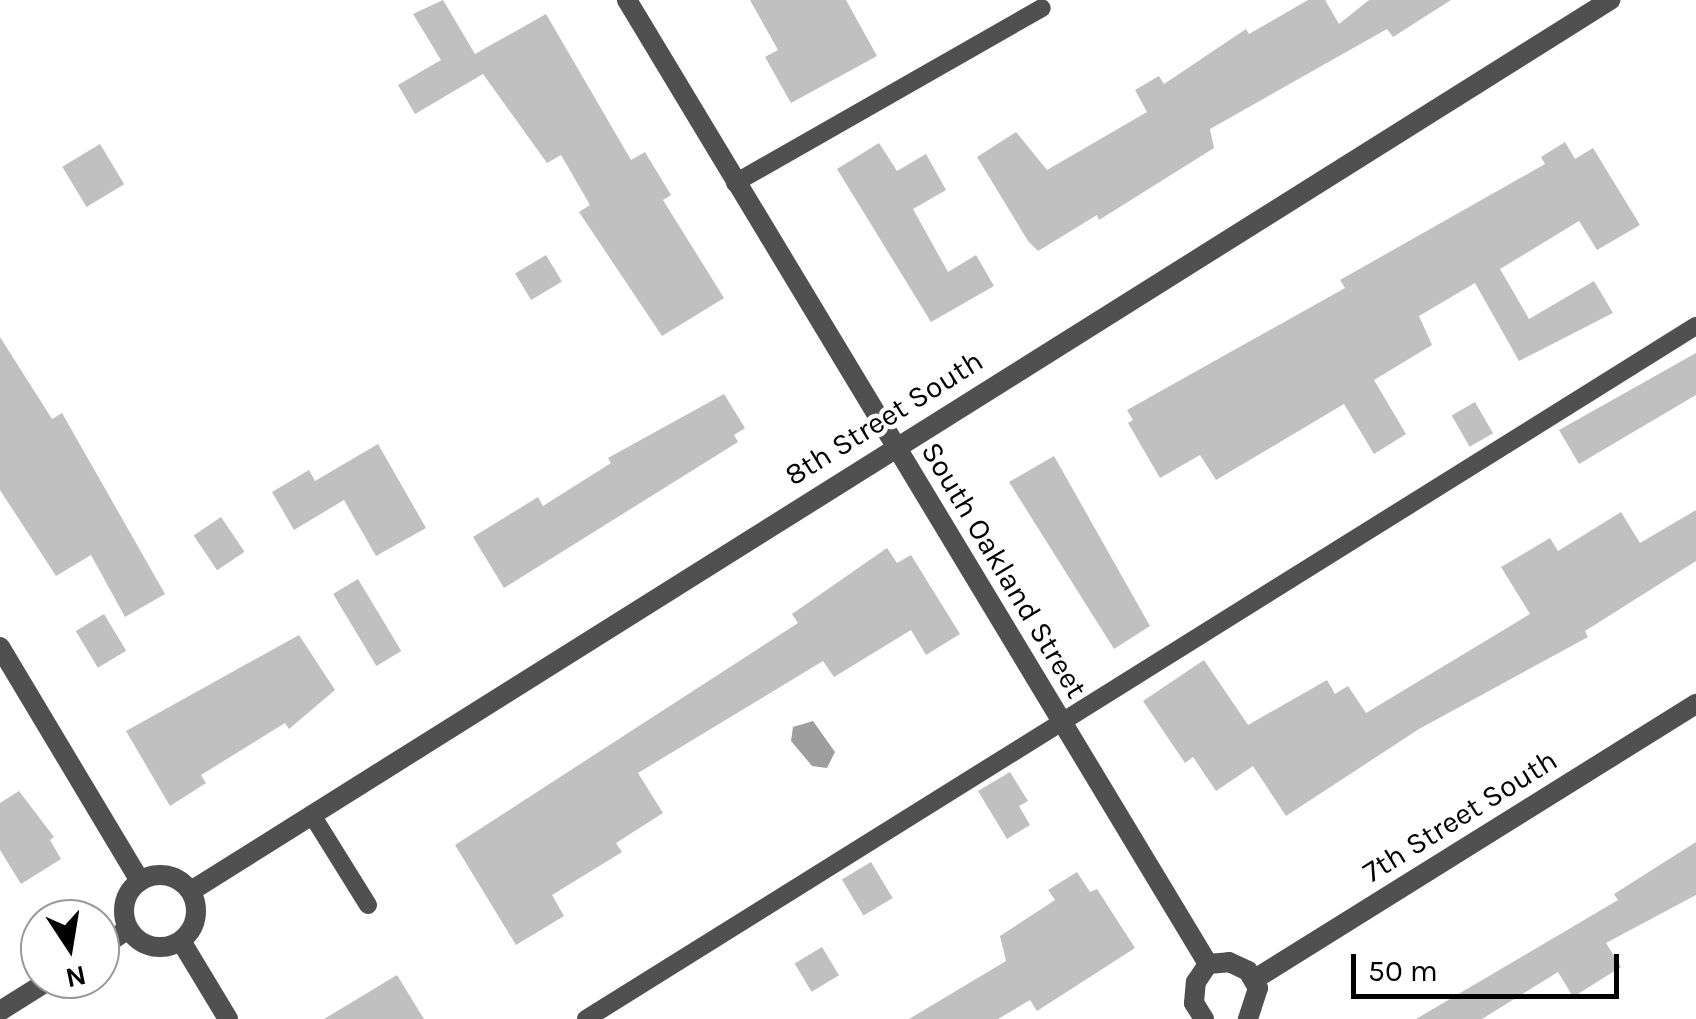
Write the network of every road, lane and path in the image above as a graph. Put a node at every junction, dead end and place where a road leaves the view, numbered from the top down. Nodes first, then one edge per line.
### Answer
1 (626, 0) edge
2 (1610, 0) edge
3 (1042, 8) dead end
4 (735, 183) junction
5 (1696, 326) edge
6 (896, 446) junction
7 (0, 647) edge
8 (1696, 704) edge
9 (1061, 724) junction
10 (312, 816) junction
11 (140, 881) junction
12 (191, 891) junction
13 (368, 906) dead end
14 (127, 930) junction
15 (120, 935) edge
16 (181, 941) junction
17 (1208, 964) junction
18 (1255, 979) junction
19 (1197, 1017) edge
20 (228, 1019) edge
21 (586, 1019) edge
22 (1248, 1019) edge

1 - 4 street, South Oakland Street
2 - 6 street, 8th Street South
3 - 4 lane
4 - 6 street, South Oakland Street
5 - 9 lane
6 - 9 street, South Oakland Street
6 - 10 street, 8th Street South
7 - 11 street
8 - 18 street, 7th Street South
9 - 17 street, South Oakland Street
9 - 21 lane
10 - 12 street, 8th Street South
10 - 13 lane
11 - 12 street
11 - 14 street
12 - 16 street
14 - 15 street
14 - 16 street
16 - 20 street
17 - 18 street
17 - 19 street
18 - 22 street

